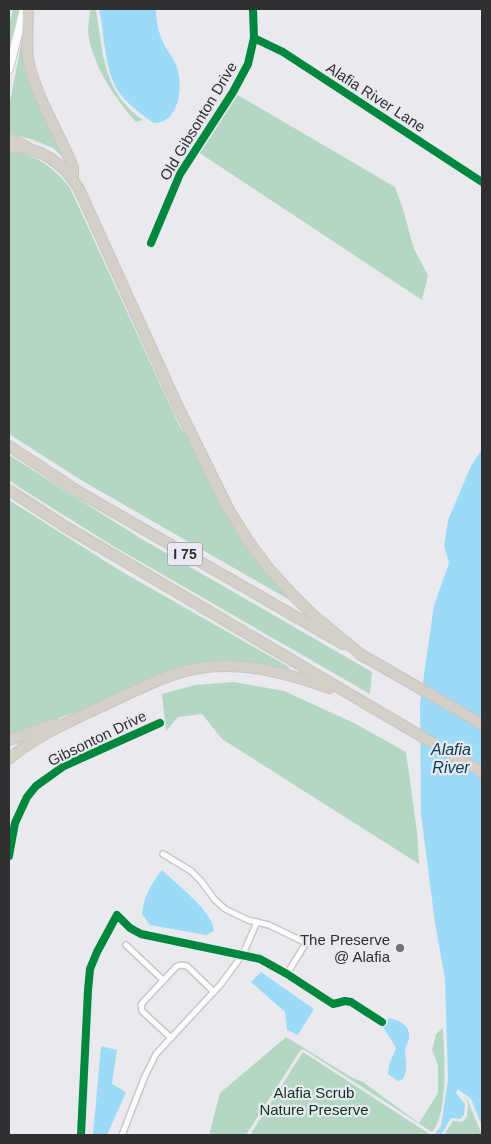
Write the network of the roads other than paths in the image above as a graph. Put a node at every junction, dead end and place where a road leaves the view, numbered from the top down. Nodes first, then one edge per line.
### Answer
1 (24, 9) edge
2 (28, 9) edge
3 (253, 9) edge
4 (254, 38) junction
5 (9, 69) edge
6 (9, 138) edge
7 (9, 147) edge
8 (27, 148) junction
9 (73, 180) junction
10 (482, 182) edge
11 (151, 243) dead end
12 (9, 446) edge
13 (9, 490) edge
14 (368, 659) junction
15 (348, 694) junction
16 (87, 713) junction
17 (160, 723) dead end
18 (482, 724) edge
19 (9, 740) edge
20 (9, 759) edge
21 (482, 772) edge
22 (163, 854) dead end
23 (9, 856) edge
24 (257, 922) junction
25 (126, 945) dead end
26 (244, 954) junction
27 (287, 974) junction
28 (163, 980) junction
29 (214, 992) junction
30 (382, 1022) dead end
31 (171, 1038) junction
32 (81, 1135) edge
33 (122, 1135) edge

1 - 5 main road
2 - 9 highway
3 - 4 street, Old Gibsonton Drive
4 - 10 street, Alafia River Lane
4 - 11 street, Old Gibsonton Drive
6 - 8 highway
7 - 8 highway
8 - 9 highway
9 - 14 highway
12 - 14 highway, I 75
13 - 15 highway, I 75
14 - 18 highway, I 75
15 - 16 highway
15 - 21 highway, I 75
16 - 19 highway
16 - 20 highway
17 - 23 street, Gibsonton Drive
22 - 24 street
24 - 26 street
24 - 27 street
25 - 28 street
26 - 27 street
26 - 29 street
26 - 32 street
27 - 30 street
28 - 29 street
28 - 31 street
29 - 31 street
31 - 33 street

